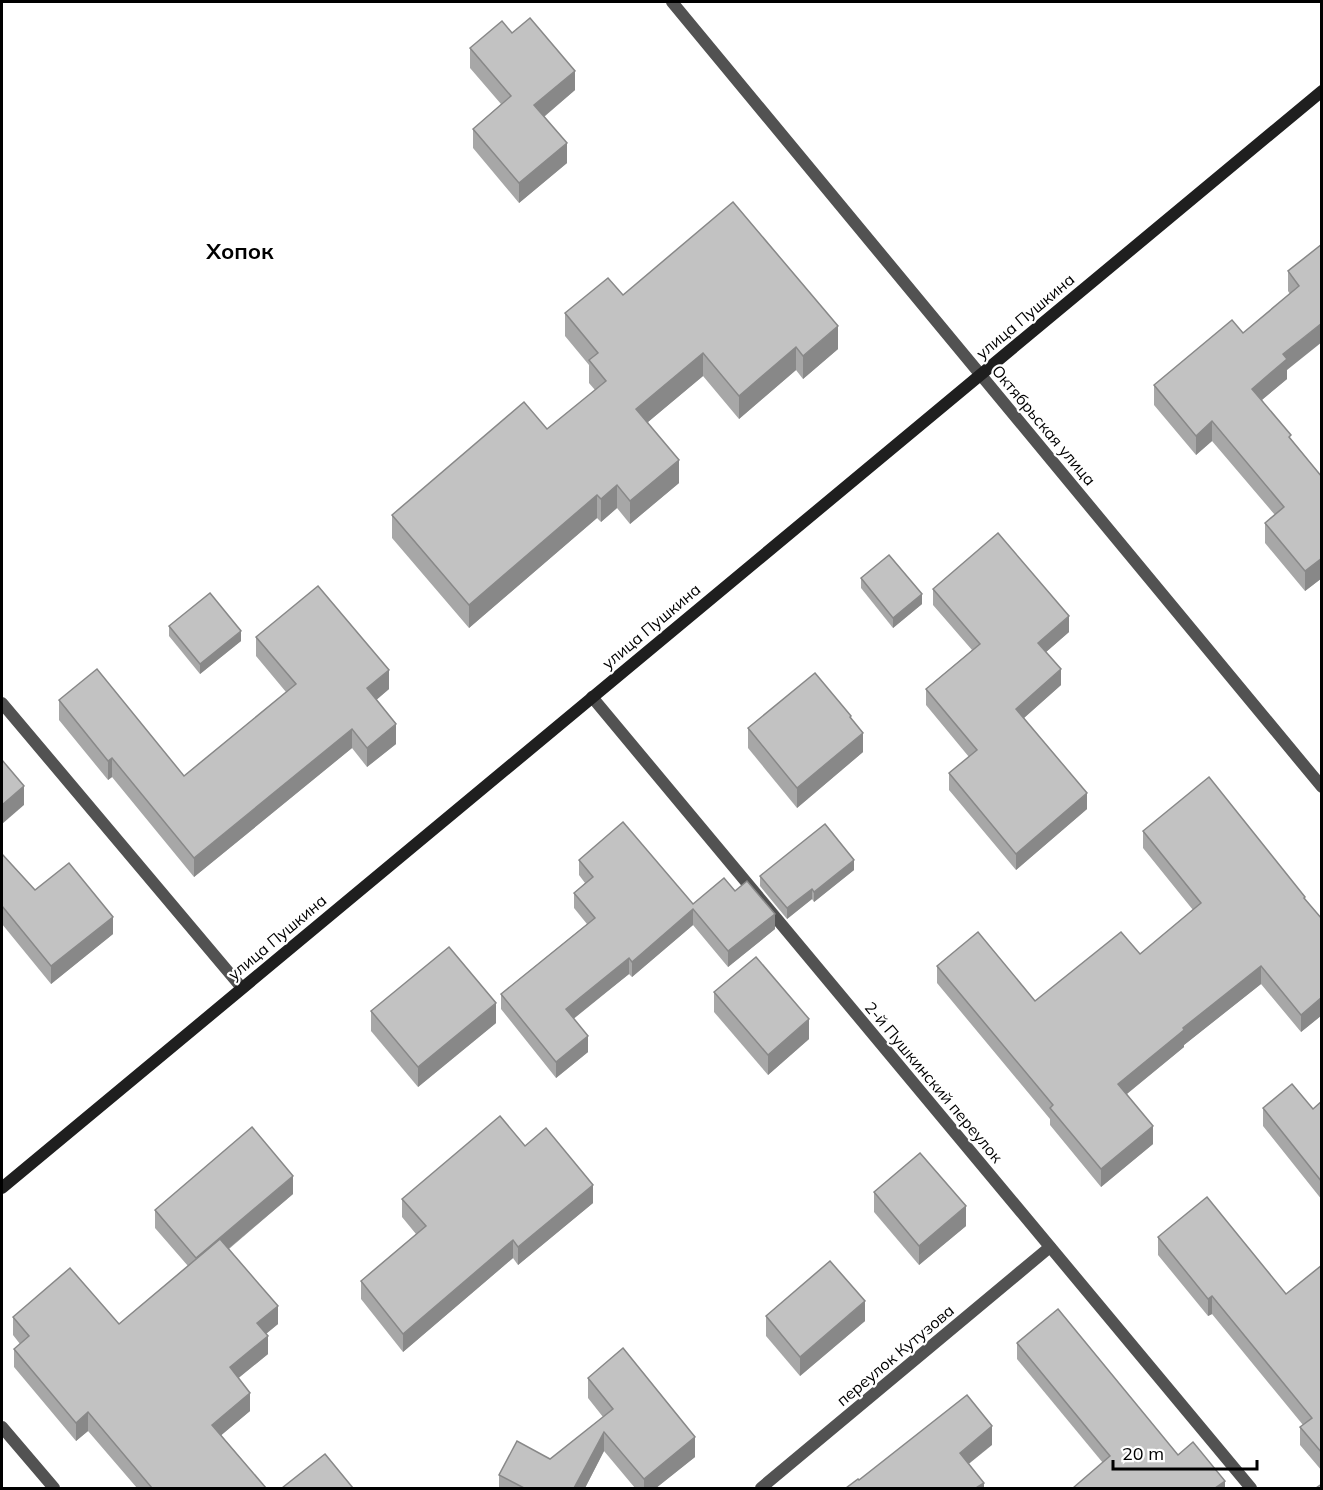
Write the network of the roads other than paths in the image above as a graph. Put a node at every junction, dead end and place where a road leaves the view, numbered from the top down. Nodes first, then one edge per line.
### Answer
1 (672, 2) edge
2 (1322, 91) edge
3 (980, 374) junction
4 (592, 697) junction
5 (2, 704) edge
6 (1322, 787) edge
7 (242, 988) junction
8 (2, 1188) edge
9 (1050, 1247) junction
10 (2, 1427) edge
11 (54, 1488) edge
12 (761, 1488) edge
13 (1251, 1488) edge

1 - 3 street, Октябрьская улица
2 - 3 street, улица Пушкина
3 - 4 street, улица Пушкина
3 - 6 street, Октябрьская улица
4 - 7 street, улица Пушкина
4 - 9 street, 2-й Пушкинский переулок
5 - 7 street
7 - 8 street, улица Пушкина
9 - 12 street, переулок Кутузова
9 - 13 street, 2-й Пушкинский переулок
10 - 11 street

